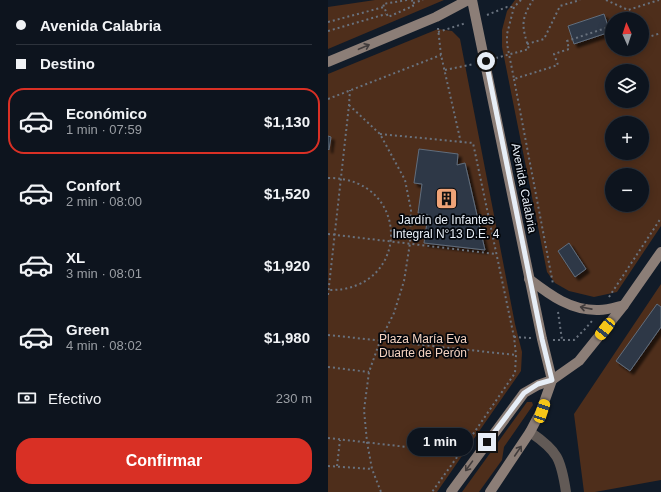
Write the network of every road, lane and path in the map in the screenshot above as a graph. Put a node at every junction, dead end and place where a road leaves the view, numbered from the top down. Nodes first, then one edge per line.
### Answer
1 (407, 0) edge
2 (422, 0) edge
3 (468, 0) edge
4 (472, 0) edge
5 (521, 0) edge
6 (533, 0) edge
7 (580, 0) edge
8 (606, 0) edge
9 (659, 0) edge
10 (412, 1) edge
11 (384, 7) junction
12 (387, 14) junction
13 (436, 16) junction
14 (328, 22) edge
15 (605, 28) edge
16 (328, 31) edge
17 (661, 33) edge
18 (649, 37) edge
19 (527, 44) junction
20 (514, 54) dead end
21 (441, 55) junction
22 (328, 62) edge
23 (514, 79) junction
24 (350, 90) junction
25 (328, 99) edge
26 (349, 105) junction
27 (380, 134) junction
28 (461, 143) junction
29 (328, 178) edge
30 (342, 178) junction
31 (661, 218) edge
32 (328, 234) edge
33 (335, 235) junction
34 (391, 241) junction
35 (410, 244) junction
36 (661, 252) edge
37 (496, 254) junction
38 (529, 279) junction
39 (328, 290) edge
40 (328, 295) edge
41 (556, 299) junction
42 (624, 305) junction
43 (600, 310) junction
44 (328, 335) edge
45 (514, 337) junction
46 (542, 339) junction
47 (380, 340) junction
48 (562, 340) junction
49 (516, 355) junction
50 (328, 367) edge
51 (369, 372) junction
52 (552, 380) junction
53 (530, 432) junction
54 (328, 438) edge
55 (340, 440) junction
56 (367, 442) junction
57 (460, 453) junction
58 (328, 466) edge
59 (337, 466) junction
60 (372, 469) junction
61 (381, 492) edge
62 (432, 492) edge
63 (451, 492) edge
64 (490, 492) edge
65 (566, 492) edge

1 - 11 path
2 - 10 path
3 - 13 main road
4 - 38 main road, Avenida Calabria
5 - 23 path
6 - 19 path
7 - 19 path
8 - 9 path
10 - 12 path
11 - 12 path
11 - 14 path
12 - 16 path
13 - 21 path
22 -> 13 main road
15 - 23 path
17 - 18 path
19 - 20 path
21 - 24 path
21 - 28 path
23 - 41 path
24 - 25 path
24 - 26 path
26 - 27 path
26 - 30 path
27 - 28 path
27 - 35 path
28 - 37 path
29 - 30 path
30 - 33 path
30 - 34 path
31 - 43 path
32 - 33 path
33 - 34 path
33 - 39 path
34 - 35 path
34 - 39 path
35 - 37 path
35 - 47 path
36 - 42 main road
37 - 45 path
38 - 41 main road
38 - 46 main road, Avenida Calabria
39 - 40 path
43 -> 41 main road
41 - 48 path
42 - 43 main road
42 - 52 main road
43 - 48 path
44 - 47 path
45 - 46 path
45 - 49 path
46 - 48 path
46 - 52 main road, Avenida Calabria
47 - 49 path
47 - 51 path
49 - 57 path
50 - 51 path
51 - 56 path
52 - 53 main road
52 -> 63 main road
64 -> 53 main road
53 - 65 street
54 - 55 path
55 - 56 path
55 - 59 path
56 - 57 path
56 - 60 path
57 - 62 path
58 - 59 path
59 - 60 path
60 - 61 path

